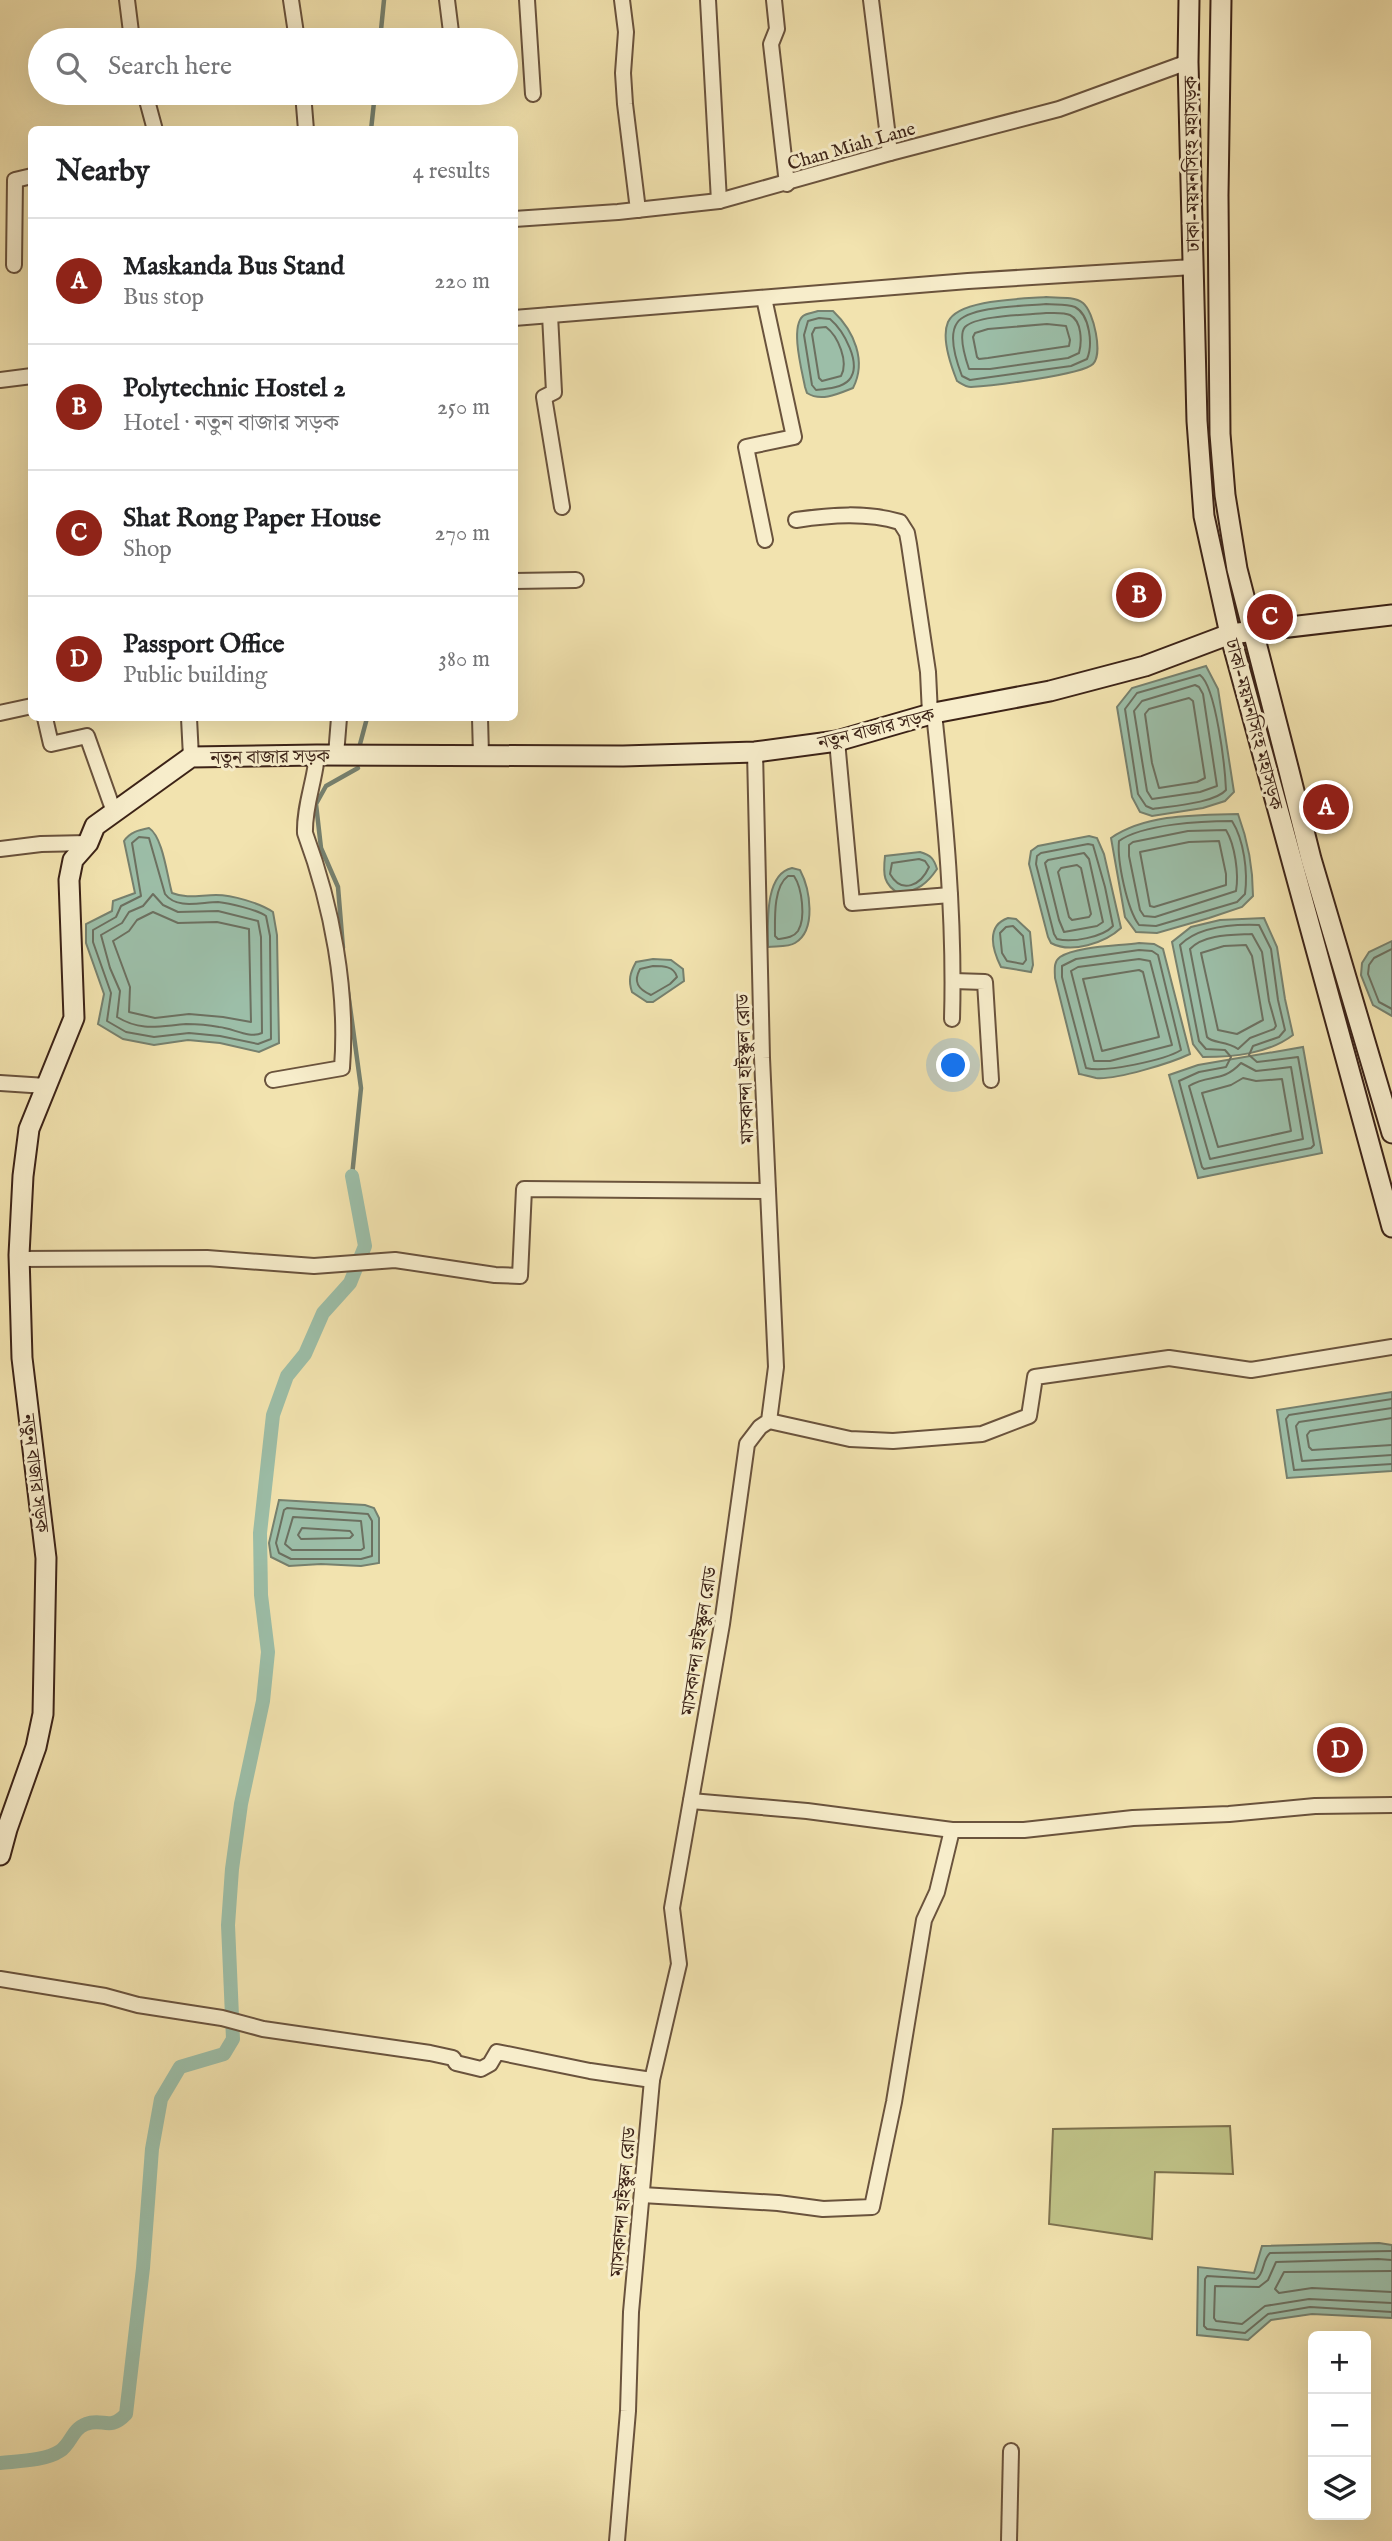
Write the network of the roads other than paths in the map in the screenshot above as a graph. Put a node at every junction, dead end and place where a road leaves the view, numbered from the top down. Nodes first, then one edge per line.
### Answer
1 (127, 0) edge
2 (291, 0) edge
3 (447, 0) edge
4 (527, 0) edge
5 (622, 0) edge
6 (708, 0) edge
7 (774, 0) edge
8 (871, 0) edge
9 (1189, 0) edge
10 (1222, 0) edge
11 (130, 28) edge
12 (294, 28) edge
13 (450, 28) edge
14 (1188, 62) junction
15 (533, 94) dead end
16 (148, 105) edge
17 (304, 105) edge
18 (154, 126) edge
19 (306, 126) edge
20 (890, 153) junction
21 (28, 177) edge
22 (788, 184) junction
23 (719, 201) junction
24 (638, 210) junction
25 (518, 219) edge
26 (7, 237) edge
27 (14, 265) dead end
28 (1193, 267) junction
29 (764, 298) junction
30 (550, 315) junction
31 (518, 318) edge
32 (28, 376) edge
33 (0, 380) edge
34 (562, 506) dead end
35 (796, 520) dead end
36 (765, 540) dead end
37 (576, 580) dead end
38 (518, 581) edge
39 (1392, 615) edge
40 (1253, 631) junction
41 (1230, 634) junction
42 (28, 707) edge
43 (0, 713) edge
44 (932, 714) junction
45 (47, 721) edge
46 (190, 721) edge
47 (338, 721) edge
48 (480, 721) edge
49 (837, 741) junction
50 (755, 752) junction
51 (327, 755) junction
52 (481, 755) junction
53 (191, 757) junction
54 (114, 812) junction
55 (88, 843) junction
56 (0, 849) edge
57 (950, 895) junction
58 (953, 981) junction
59 (952, 1020) dead end
60 (273, 1080) dead end
61 (991, 1080) dead end
62 (0, 1083) edge
63 (46, 1086) junction
64 (1392, 1133) edge
65 (768, 1191) junction
66 (1392, 1227) edge
67 (19, 1259) junction
68 (1392, 1347) edge
69 (769, 1421) junction
70 (691, 1801) junction
71 (1392, 1805) edge
72 (952, 1830) junction
73 (0, 1855) edge
74 (0, 1979) edge
75 (652, 2080) junction
76 (642, 2194) junction
77 (1011, 2451) dead end
78 (617, 2541) edge
79 (1009, 2541) edge

1 - 11 street
2 - 12 street
3 - 13 street
4 - 15 street
5 - 24 street
6 - 23 street
7 - 22 street
8 - 20 street
9 - 14 main road, ঢাকা-ময়মনসিংহ মহাসড়ক
10 - 40 main road, ঢাকা-ময়মনসিংহ মহাসড়ক
14 - 20 street, Chan Miah Lane
14 - 28 main road, ঢাকা-ময়মনসিংহ মহাসড়ক
16 - 18 street
17 - 19 street
20 - 22 street, Chan Miah Lane
21 - 26 street
22 - 23 street, Chan Miah Lane
23 - 24 street, Chan Miah Lane
24 - 25 street, Chan Miah Lane
26 - 27 street
28 - 29 street
28 - 41 main road, ঢাকা-ময়মনসিংহ মহাসড়ক
29 - 30 street
29 - 36 street
30 - 31 street
30 - 34 street
32 - 33 street
35 - 44 street
37 - 38 street
39 - 40 main road, নতুন বাজার সড়ক
40 - 41 main road, নতুন বাজার সড়ক
40 - 64 main road, ঢাকা-ময়মনসিংহ মহাসড়ক
41 - 44 main road, নতুন বাজার সড়ক
41 - 66 main road, ঢাকা-ময়মনসিংহ মহাসড়ক
42 - 43 street
44 - 49 main road, নতুন বাজার সড়ক
44 - 57 street
45 - 54 street
46 - 53 street
47 - 51 street
48 - 52 street
49 - 50 main road, নতুন বাজার সড়ক
49 - 57 street
50 - 52 main road, নতুন বাজার সড়ক
50 - 65 street, মাসকান্দা হাইস্কুল রোড
51 - 52 main road, নতুন বাজার সড়ক
51 - 53 main road, নতুন বাজার সড়ক
51 - 60 street
53 - 54 main road, নতুন বাজার সড়ক
54 - 55 main road, নতুন বাজার সড়ক
55 - 56 street
55 - 63 main road, নতুন বাজার সড়ক
57 - 58 street
58 - 59 street
58 - 61 street
62 - 63 street
63 - 67 main road, নতুন বাজার সড়ক
65 - 67 street
65 - 69 street, মাসকান্দা হাইস্কুল রোড
67 - 73 main road, নতুন বাজার সড়ক
68 - 69 street
69 - 70 street, মাসকান্দা হাইস্কুল রোড
70 - 72 street
70 - 75 street, মাসকান্দা হাইস্কুল রোড
71 - 72 street
72 - 76 street
74 - 75 street
75 - 76 street, মাসকান্দা হাইস্কুল রোড
76 - 78 street, মাসকান্দা হাইস্কুল রোড
77 - 79 street

